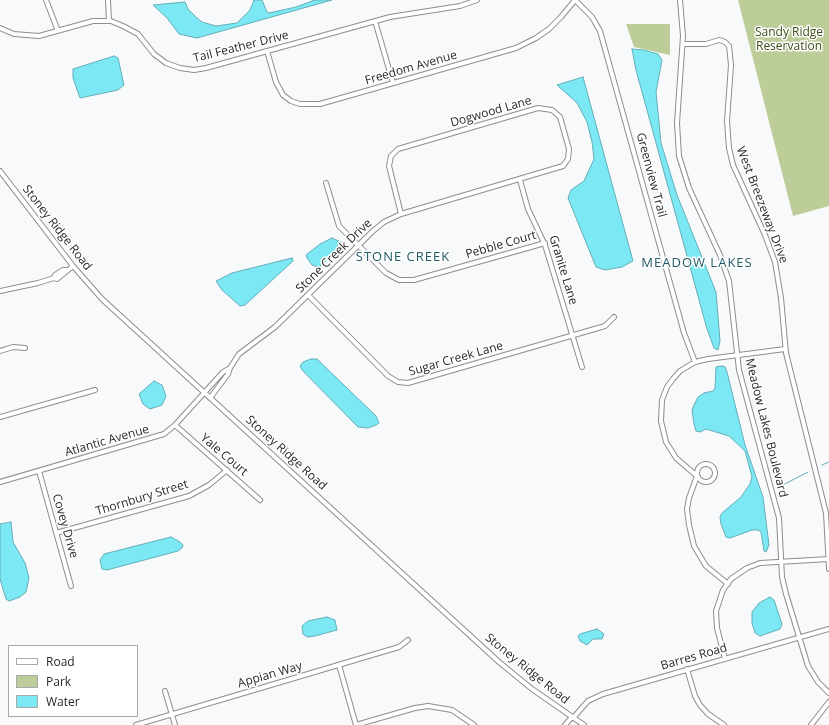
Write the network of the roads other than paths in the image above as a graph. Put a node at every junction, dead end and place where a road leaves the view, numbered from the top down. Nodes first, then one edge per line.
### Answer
1 (46, 0) edge
2 (108, 0) edge
3 (477, 0) edge
4 (575, 0) edge
5 (680, 0) edge
6 (109, 21) junction
7 (375, 21) junction
8 (0, 28) edge
9 (58, 31) junction
10 (683, 44) junction
11 (267, 51) junction
12 (393, 84) junction
13 (0, 172) edge
14 (520, 180) junction
15 (326, 183) dead end
16 (401, 214) junction
17 (545, 243) junction
18 (359, 244) junction
19 (73, 266) junction
20 (0, 291) edge
21 (308, 295) junction
22 (614, 317) dead end
23 (572, 335) junction
24 (25, 348) dead end
25 (785, 349) junction
26 (0, 351) edge
27 (737, 355) junction
28 (695, 362) junction
29 (582, 367) dead end
30 (230, 368) junction
31 (95, 390) dead end
32 (204, 393) junction
33 (210, 398) junction
34 (0, 417) edge
35 (175, 425) junction
36 (227, 470) junction
37 (39, 471) junction
38 (697, 476) junction
39 (0, 482) edge
40 (260, 500) dead end
41 (56, 534) junction
42 (829, 559) edge
43 (781, 562) junction
44 (829, 569) edge
45 (728, 584) junction
46 (72, 586) dead end
47 (829, 629) edge
48 (799, 638) junction
49 (408, 640) dead end
50 (725, 659) junction
51 (339, 665) junction
52 (687, 669) junction
53 (165, 691) dead end
54 (829, 693) edge
55 (829, 702) edge
56 (172, 715) junction
57 (573, 718) junction
58 (578, 721) junction
59 (136, 725) edge
60 (175, 725) edge
61 (356, 725) edge
62 (474, 725) edge
63 (565, 725) edge
64 (574, 725) edge
65 (584, 725) edge
66 (724, 725) edge
67 (811, 725) edge

1 - 9 street
2 - 6 street
3 - 7 street, Tail Feather Drive
4 - 12 street, Freedom Avenue
4 - 28 street, Greenview Trail
5 - 10 street, Meadow Lakes Boulevard
6 - 9 street, Tail Feather Drive
6 - 11 street, Tail Feather Drive
7 - 11 street, Tail Feather Drive
7 - 12 street
8 - 9 street, Tail Feather Drive
10 - 25 street, West Breezeway Drive
10 - 27 street, Meadow Lakes Boulevard
11 - 12 street, Freedom Avenue
13 - 19 street, Stoney Ridge Road
14 - 16 street, Stone Creek Drive
14 - 16 street, Dogwood Lane
14 - 17 street, Granite Lane
15 - 18 street, Pebble Court
16 - 18 street, Stone Creek Drive
17 - 18 street, Pebble Court
17 - 23 street, Granite Lane
18 - 21 street, Stone Creek Drive
19 - 20 street
19 - 32 street, Stoney Ridge Road
21 - 23 street, Sugar Creek Lane
21 - 30 street, Stone Creek Drive
22 - 23 street, Sugar Creek Lane
23 - 29 street, Granite Lane
24 - 26 street
25 - 27 street
25 - 42 street, West Breezeway Drive
27 - 28 street
27 - 43 street, Meadow Lakes Boulevard
28 - 38 street
30 - 32 street, Stone Creek Drive
30 - 33 street, Stone Creek Drive
31 - 34 street
32 - 33 street, Stoney Ridge Road
32 - 35 street, Atlantic Avenue
33 - 57 street, Stoney Ridge Road
35 - 36 street, Yale Court
35 - 37 street, Atlantic Avenue
36 - 40 street, Yale Court
36 - 41 street, Thornbury Street
37 - 39 street, Atlantic Avenue
37 - 41 street, Covey Drive
38 - 38 street
38 - 45 street
41 - 46 street, Covey Drive
42 - 43 street
42 - 44 street, West Breezeway Drive
43 - 45 street
43 - 48 street, Meadow Lakes Boulevard
45 - 50 street
47 - 48 street, Barres Road
48 - 50 street, Barres Road
48 - 54 street, Meadow Lakes Boulevard
49 - 51 street, Appian Way
50 - 52 street, Barres Road
51 - 56 street, Appian Way
51 - 61 street
52 - 57 street, Barres Road
52 - 66 street
53 - 56 street
55 - 67 street
56 - 59 street, Appian Way
56 - 60 street
57 - 58 street, Stoney Ridge Road
57 - 63 street, Barres Road
58 - 64 street
58 - 65 street, Stoney Ridge Road
61 - 62 street

